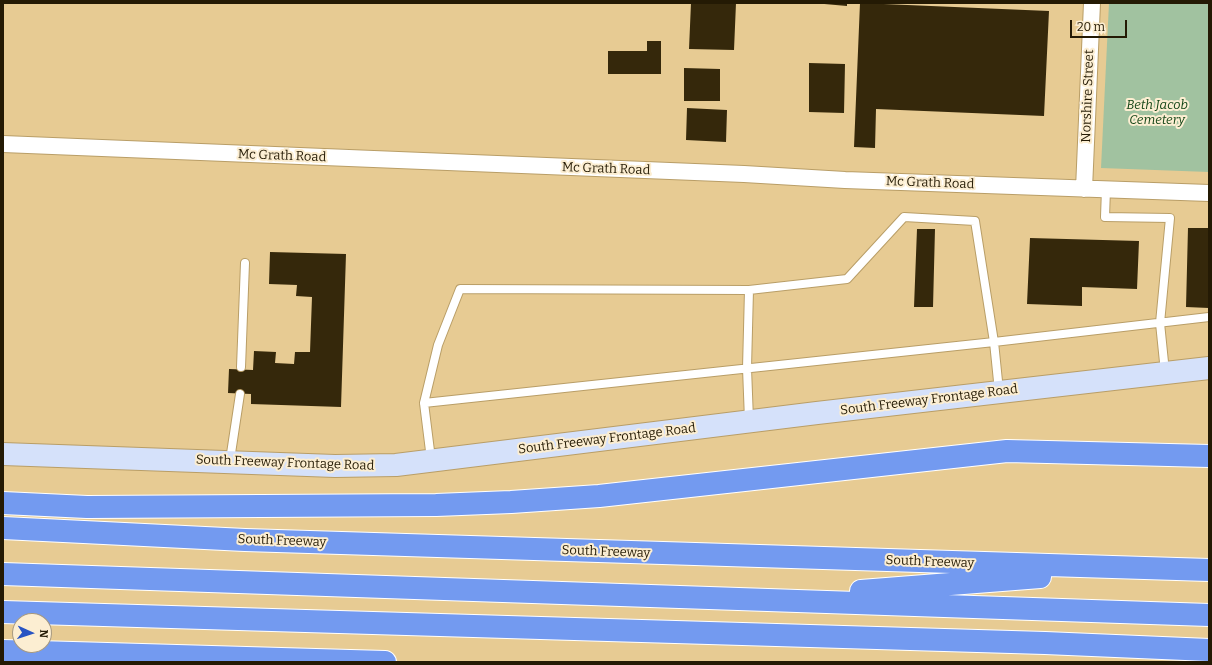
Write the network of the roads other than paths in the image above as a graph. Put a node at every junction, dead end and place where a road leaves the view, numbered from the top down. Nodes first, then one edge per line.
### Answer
1 (1092, 3) edge
2 (3, 144) edge
3 (1084, 189) junction
4 (1106, 189) junction
5 (1209, 193) edge
6 (245, 263) dead end
7 (749, 290) junction
8 (1209, 317) edge
9 (1160, 323) junction
10 (994, 342) junction
11 (241, 367) dead end
12 (747, 368) junction
13 (1209, 368) edge
14 (1166, 373) junction
15 (999, 392) junction
16 (240, 394) dead end
17 (424, 403) junction
18 (749, 421) junction
19 (3, 454) edge
20 (1209, 456) edge
21 (230, 461) junction
22 (431, 461) junction
23 (3, 503) edge
24 (3, 528) edge
25 (1153, 569) junction
26 (1209, 570) edge
27 (3, 574) edge
28 (751, 600) junction
29 (3, 612) edge
30 (1209, 615) edge
31 (1209, 650) edge
32 (3, 652) edge
33 (385, 662) edge

1 - 3 street, Norshire Street
2 - 3 street, Mc Grath Road
3 - 4 street, Mc Grath Road
4 - 5 street, Mc Grath Road
4 - 9 lane
6 - 11 lane
7 - 10 lane
7 - 12 lane
7 - 17 lane
8 - 9 lane
9 - 10 lane
9 - 14 lane
10 - 12 lane
10 - 15 lane
12 - 17 lane
12 - 18 lane
13 - 14 main road, South Freeway Frontage Road
14 - 15 main road, South Freeway Frontage Road
15 - 18 main road, South Freeway Frontage Road
16 - 21 lane
17 - 22 lane
18 - 22 main road, South Freeway Frontage Road
19 - 21 main road, South Freeway Frontage Road
20 - 23 highway
21 - 22 main road, South Freeway Frontage Road
24 - 25 highway, South Freeway
25 - 26 highway, South Freeway
25 - 28 highway
27 - 28 highway
28 - 30 highway
29 - 31 highway
32 - 33 highway

